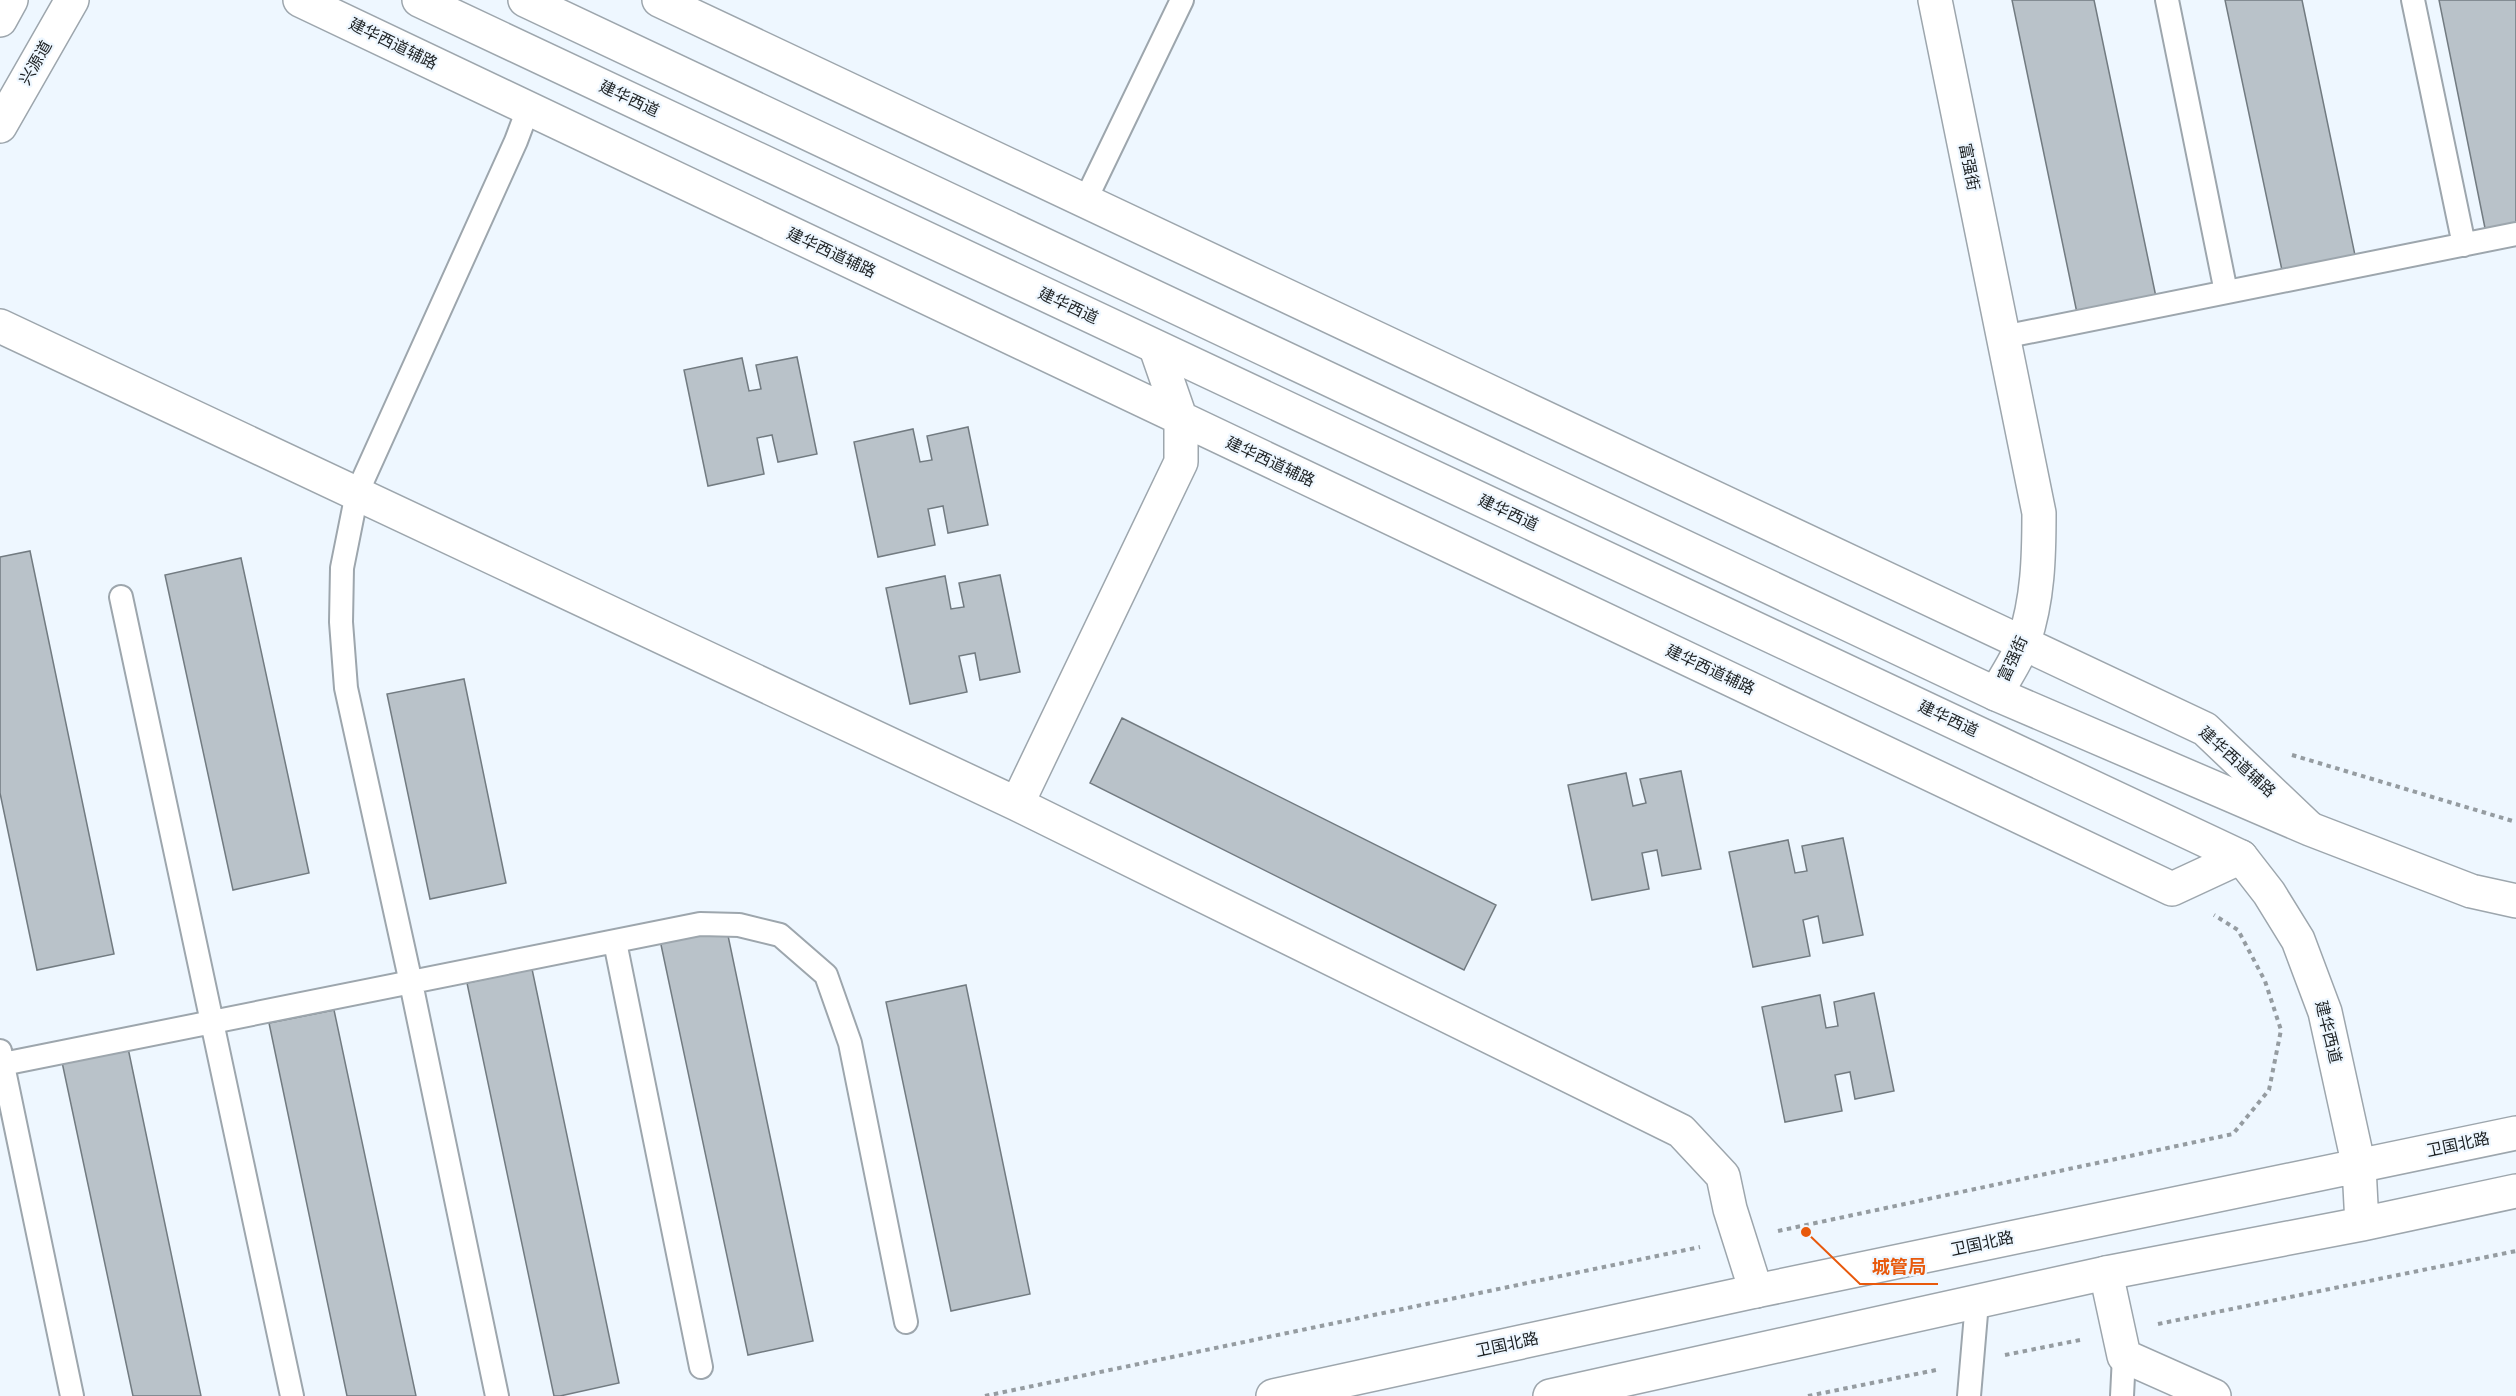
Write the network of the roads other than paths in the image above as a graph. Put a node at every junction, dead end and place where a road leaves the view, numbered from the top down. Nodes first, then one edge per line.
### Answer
1 (11, 0) edge
2 (72, 0) edge
3 (300, 0) edge
4 (419, 0) edge
5 (525, 0) edge
6 (659, 0) edge
7 (1182, 0) edge
8 (1923, 0) edge
9 (1935, 0) edge
10 (2167, 0) edge
11 (2413, 0) edge
12 (0, 20) edge
13 (528, 109) junction
14 (0, 126) edge
15 (1085, 201) junction
16 (2516, 234) edge
17 (2464, 245) junction
18 (2226, 292) junction
19 (0, 326) edge
20 (2003, 337) junction
21 (1156, 348) junction
22 (1181, 420) junction
23 (357, 493) junction
24 (121, 597) dead end
25 (2015, 639) junction
26 (1996, 694) junction
27 (1017, 804) junction
28 (2310, 829) junction
29 (2241, 857) junction
30 (2516, 901) edge
31 (615, 942) junction
32 (411, 983) junction
33 (212, 1023) junction
34 (1, 1057) edge
35 (2516, 1133) edge
36 (2359, 1167) junction
37 (2516, 1191) edge
38 (2362, 1224) junction
39 (2106, 1273) junction
40 (1756, 1291) junction
41 (1977, 1302) junction
42 (906, 1322) dead end
43 (2121, 1344) junction
44 (701, 1367) dead end
45 (72, 1396) edge
46 (292, 1396) edge
47 (498, 1396) edge
48 (1273, 1396) edge
49 (1550, 1396) edge
50 (1969, 1396) edge
51 (2122, 1396) edge
52 (2214, 1396) edge

1 - 12 street
2 - 14 street, 兴源道
3 - 13 street, 建华西道辅路
4 - 21 street, 建华西道
5 - 26 street
6 - 15 street, 建华西道辅路
7 - 15 lane
8 - 25 street, 富强街
9 - 20 street, 富强街
10 - 18 lane
11 - 17 lane
13 - 22 street, 建华西道辅路
13 - 23 lane
15 - 25 street, 建华西道辅路
16 - 17 lane
17 - 18 lane
18 - 20 lane
19 - 23 street
20 - 25 street, 富强街
21 - 22 street
21 - 29 street, 建华西道
22 - 27 street
22 - 29 street, 建华西道辅路
23 - 27 street
23 - 32 lane
24 - 33 lane
25 - 26 street, 富强街
25 - 28 street, 建华西道辅路
26 - 28 street
27 - 40 street
28 - 30 street
29 - 36 street, 建华西道
31 - 32 lane
31 - 42 lane
31 - 44 lane
32 - 33 lane
32 - 47 lane
33 - 34 lane
33 - 46 lane
34 - 45 lane
35 - 36 street, 卫国北路
36 - 38 street, 建华西道
36 - 40 street, 卫国北路
37 - 38 street
38 - 39 street
39 - 41 street
39 - 43 street
40 - 48 street, 卫国北路
41 - 49 street
41 - 50 lane
43 - 51 lane
43 - 52 street

